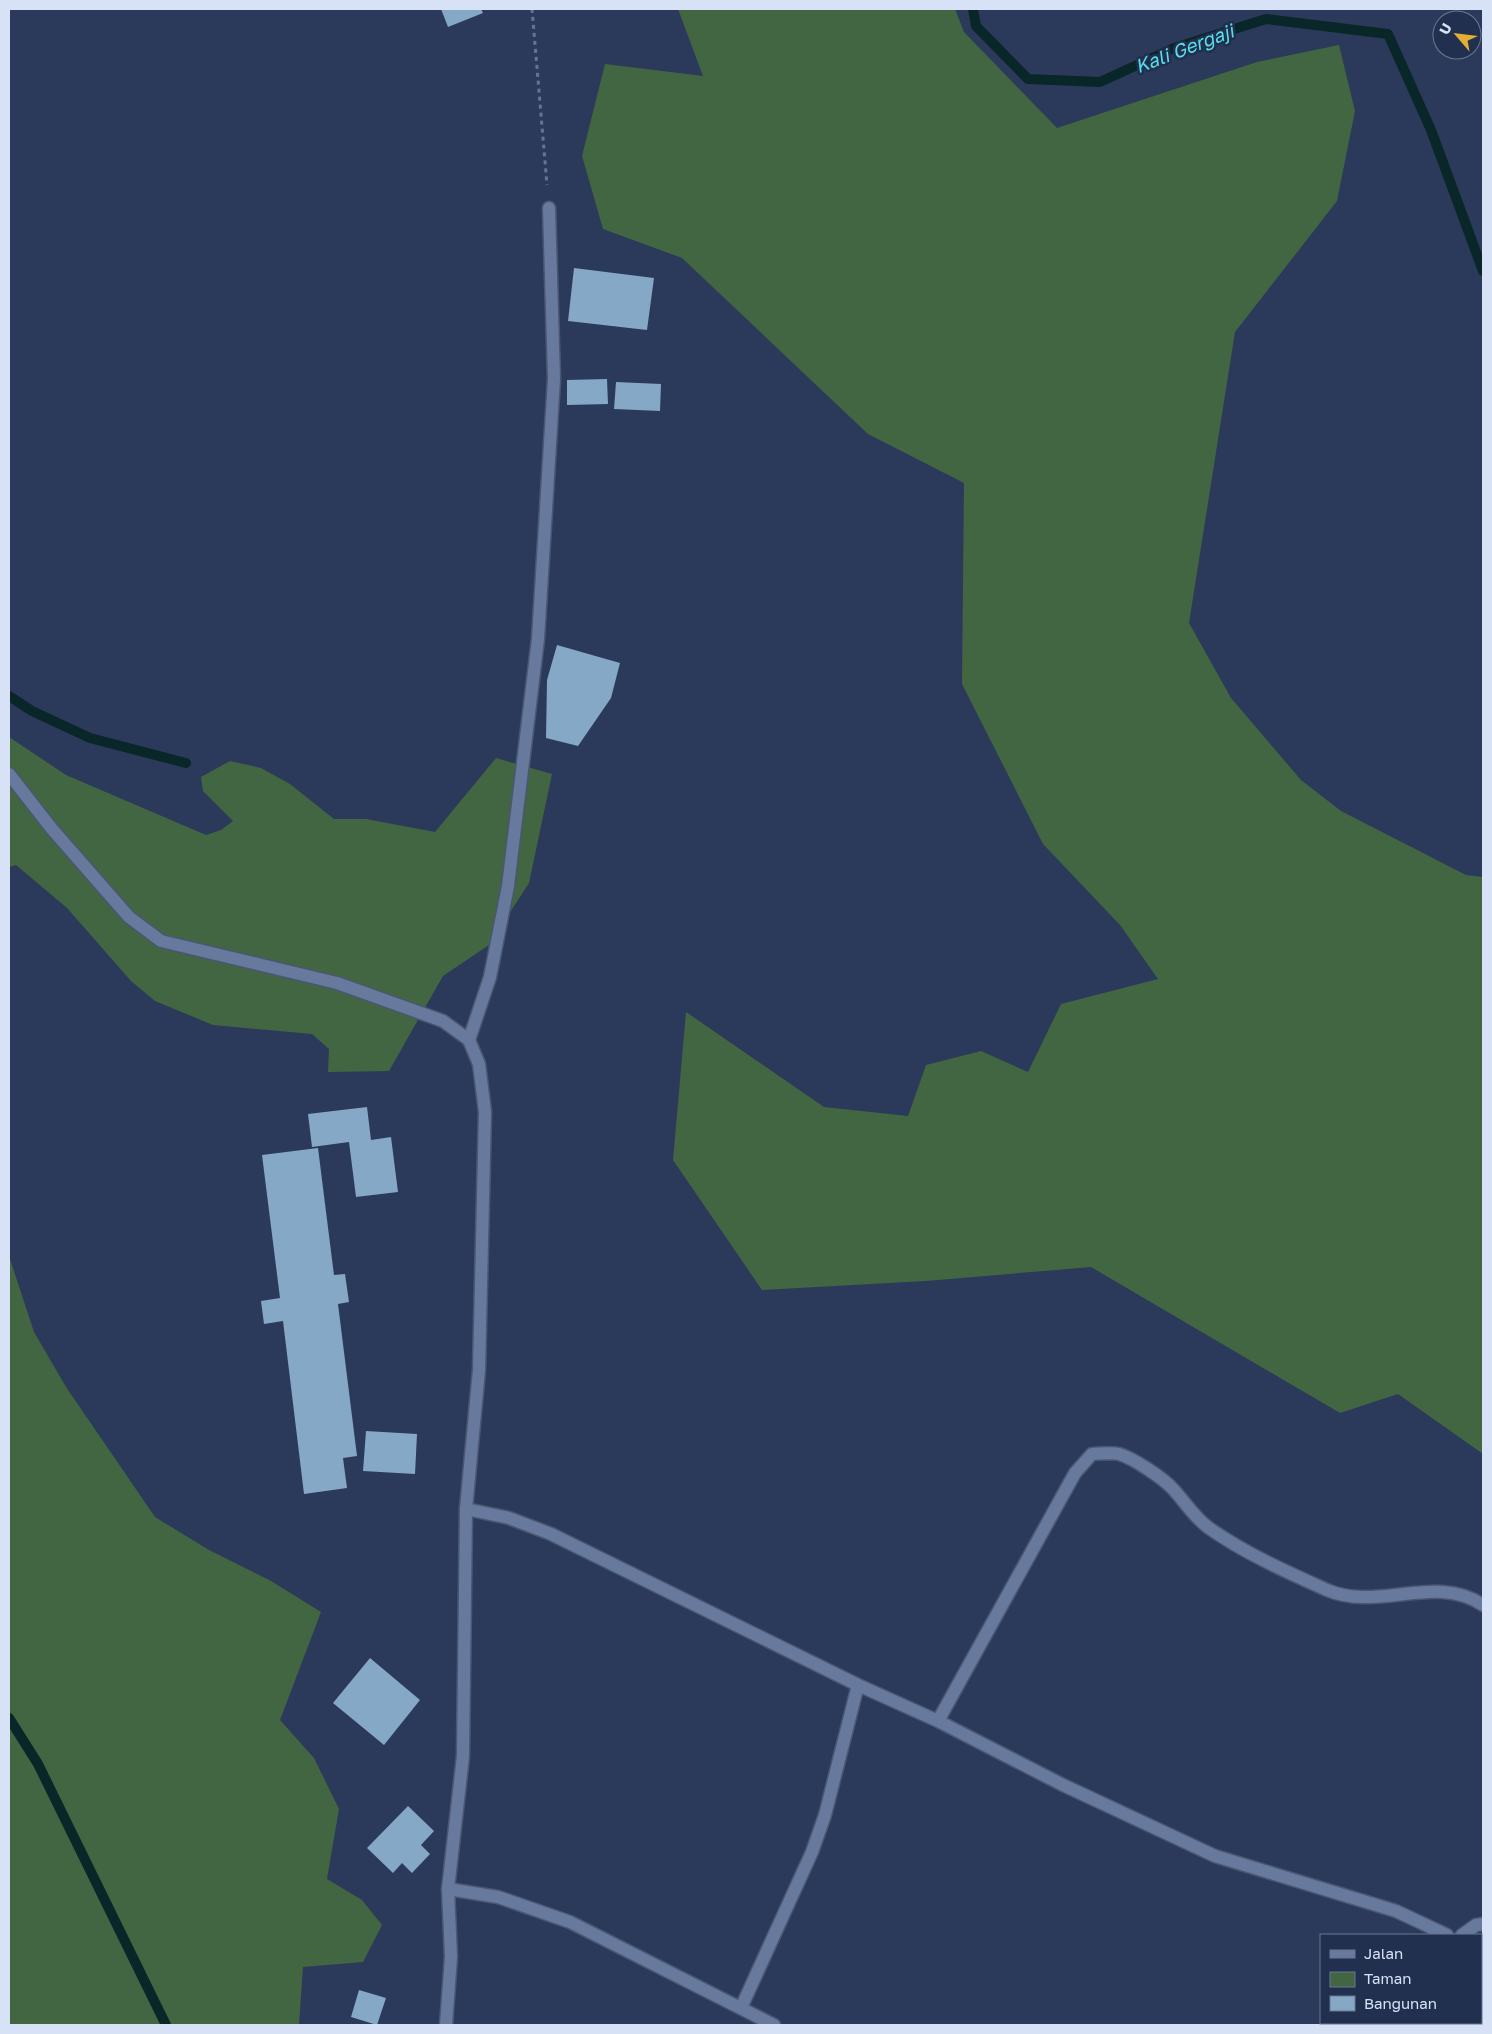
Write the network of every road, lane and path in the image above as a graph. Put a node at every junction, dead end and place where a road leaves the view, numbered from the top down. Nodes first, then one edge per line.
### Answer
1 (532, 9) edge
2 (549, 208) joint
3 (9, 774) edge
4 (469, 1040) junction
5 (466, 1509) junction
6 (1483, 1605) edge
7 (858, 1685) junction
8 (938, 1721) junction
9 (448, 1888) junction
10 (1483, 1924) edge
11 (1445, 1934) edge
12 (1463, 1934) edge
13 (741, 2008) junction
14 (446, 2025) edge
15 (774, 2025) edge

1 - 2 path
2 - 4 street
3 - 4 street
4 - 5 street
5 - 7 street
5 - 9 street
6 - 8 street
7 - 8 street
7 - 13 street
8 - 11 street
9 - 13 street
9 - 14 street
10 - 12 street
13 - 15 street

